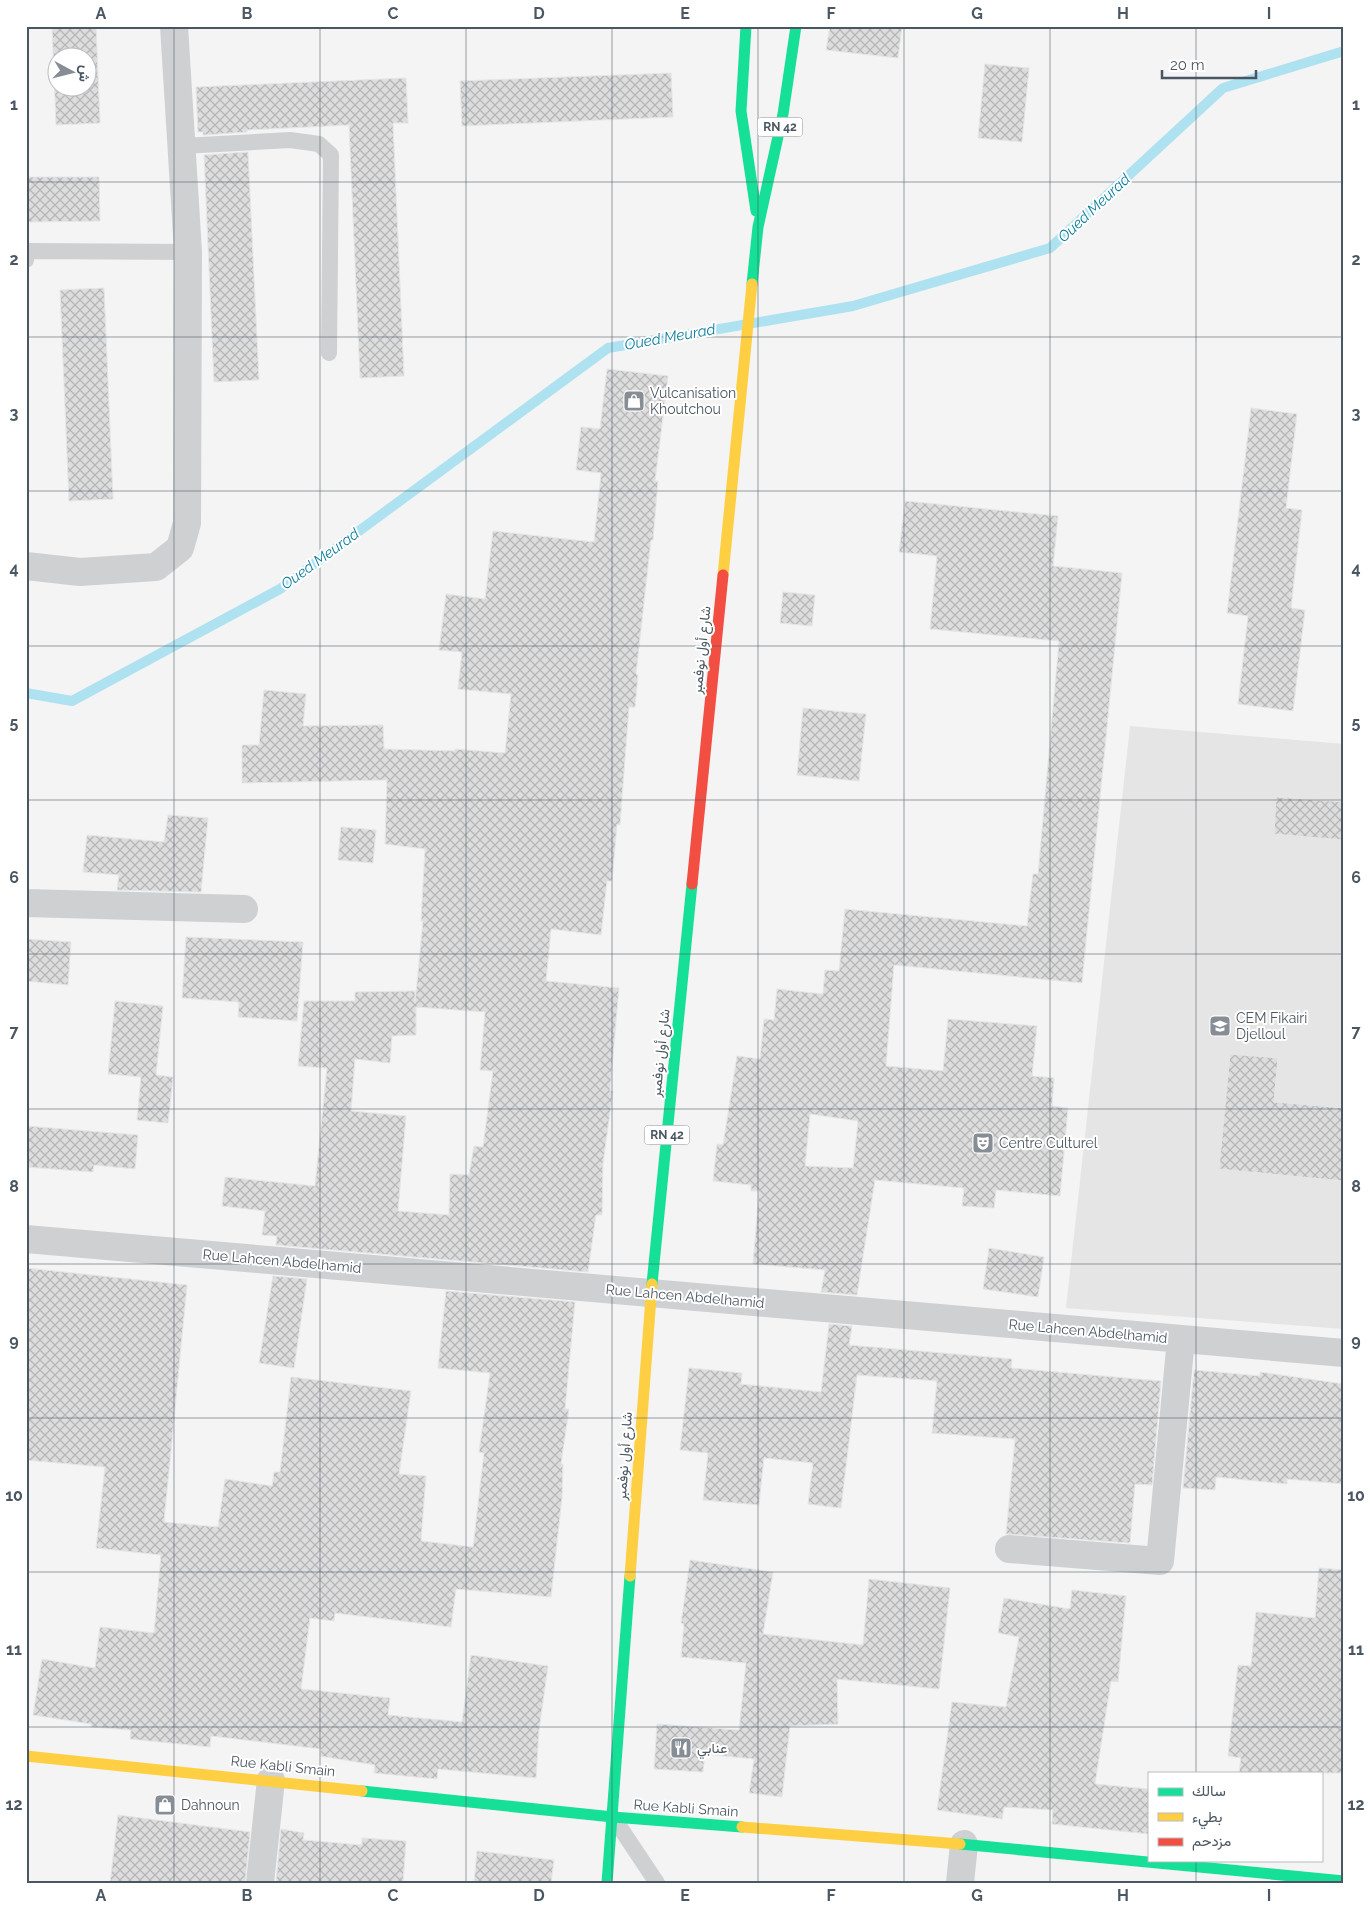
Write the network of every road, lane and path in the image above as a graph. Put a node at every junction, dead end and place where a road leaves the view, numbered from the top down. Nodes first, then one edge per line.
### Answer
1 (174, 26) edge
2 (746, 26) edge
3 (796, 26) edge
4 (182, 146) junction
5 (758, 227) junction
6 (26, 251) edge
7 (188, 252) junction
8 (26, 260) edge
9 (330, 353) dead end
10 (26, 566) edge
11 (26, 903) edge
12 (244, 909) dead end
13 (26, 1238) edge
14 (651, 1294) junction
15 (1180, 1339) junction
16 (1344, 1353) edge
17 (1009, 1549) dead end
18 (26, 1756) edge
19 (271, 1780) junction
20 (613, 1817) junction
21 (964, 1844) junction
22 (1344, 1882) edge
23 (260, 1883) edge
24 (607, 1883) edge
25 (657, 1883) edge
26 (960, 1883) edge

1 - 4 street
2 - 5 main road, RN 42
3 - 5 main road, RN 42
4 - 7 street
4 - 9 lane
5 - 14 main road, شارع أول نوفمبر / RN 42
6 - 7 lane
6 - 8 lane
7 - 10 street
11 - 12 street
13 - 14 street, Rue Lahcen Abdelhamid
14 - 15 street, Rue Lahcen Abdelhamid
14 - 20 main road, شارع أول نوفمبر / RN 42
15 - 16 street, Rue Lahcen Abdelhamid
15 - 17 street
18 - 19 main road, Rue Kabli Smain
19 - 20 main road, Rue Kabli Smain
19 - 23 street
20 - 21 main road, Rue Kabli Smain
20 - 24 main road, شارع أول نوفمبر / RN 42
20 - 25 lane
21 - 22 main road, Rue Kabli Smain
21 - 26 street

